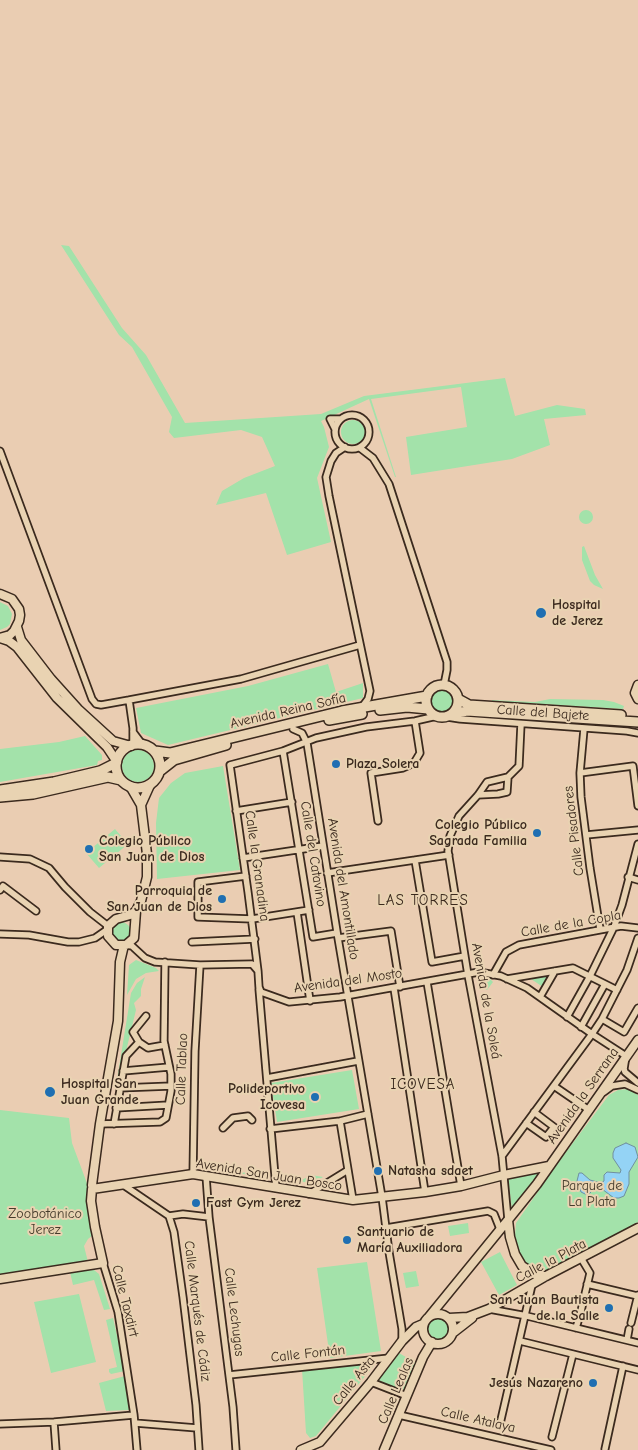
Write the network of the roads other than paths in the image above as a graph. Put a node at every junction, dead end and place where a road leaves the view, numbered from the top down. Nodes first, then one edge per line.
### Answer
1 (341, 419) junction
2 (335, 430) junction
3 (345, 448) junction
4 (360, 448) junction
5 (0, 451) edge
6 (0, 594) edge
7 (17, 626) junction
8 (0, 638) edge
9 (360, 645) junction
10 (444, 685) junction
11 (638, 685) edge
12 (370, 691) junction
13 (427, 696) junction
14 (458, 699) junction
15 (638, 699) edge
16 (130, 700) junction
17 (385, 704) junction
18 (362, 708) junction
19 (428, 709) junction
20 (445, 716) junction
21 (638, 716) edge
22 (415, 721) junction
23 (638, 722) edge
24 (521, 724) junction
25 (293, 729) junction
26 (584, 729) junction
27 (133, 732) junction
28 (638, 734) edge
29 (307, 743) junction
30 (135, 745) junction
31 (155, 751) junction
32 (283, 752) junction
33 (117, 763) junction
34 (230, 766) joint
35 (160, 771) junction
36 (580, 773) junction
37 (508, 777) junction
38 (121, 780) junction
39 (150, 785) junction
40 (130, 786) junction
41 (0, 790) edge
42 (478, 795) junction
43 (0, 798) edge
44 (292, 802) junction
45 (141, 805) junction
46 (638, 806) edge
47 (236, 811) junction
48 (378, 821) dead end
49 (638, 830) edge
50 (586, 835) junction
51 (638, 844) edge
52 (323, 846) junction
53 (300, 850) junction
54 (449, 855) junction
55 (0, 857) edge
56 (243, 858) junction
57 (415, 860) junction
58 (327, 873) junction
59 (246, 876) junction
60 (628, 877) junction
61 (638, 880) edge
62 (0, 890) edge
63 (309, 910) junction
64 (36, 911) dead end
65 (136, 911) junction
66 (297, 912) junction
67 (121, 918) junction
68 (252, 919) junction
69 (134, 927) junction
70 (614, 927) junction
71 (108, 928) junction
72 (638, 928) edge
73 (600, 930) junction
74 (1, 933) edge
75 (337, 936) junction
76 (94, 938) junction
77 (134, 938) junction
78 (638, 938) edge
79 (255, 939) junction
80 (112, 942) junction
81 (192, 942) dead end
82 (125, 945) junction
83 (138, 950) junction
84 (636, 950) edge
85 (465, 956) junction
86 (120, 962) junction
87 (165, 962) junction
88 (200, 965) junction
89 (258, 971) junction
90 (555, 971) junction
91 (468, 974) junction
92 (493, 975) junction
93 (590, 976) junction
94 (507, 979) junction
95 (427, 982) junction
96 (605, 984) junction
97 (259, 987) junction
98 (397, 987) junction
99 (617, 990) junction
100 (348, 996) junction
101 (540, 997) junction
102 (310, 1001) junction
103 (638, 1008) edge
104 (146, 1016) dead end
105 (567, 1017) junction
106 (602, 1019) junction
107 (581, 1027) junction
108 (592, 1034) junction
109 (638, 1040) edge
110 (139, 1042) junction
111 (164, 1045) junction
112 (626, 1056) junction
113 (358, 1061) junction
114 (170, 1067) junction
115 (123, 1070) junction
116 (267, 1078) junction
117 (638, 1083) edge
118 (171, 1086) junction
119 (554, 1086) junction
120 (120, 1088) junction
121 (638, 1090) edge
122 (598, 1096) junction
123 (168, 1105) junction
124 (116, 1108) junction
125 (589, 1110) junction
126 (534, 1112) junction
127 (368, 1114) junction
128 (252, 1120) dead end
129 (340, 1121) junction
130 (526, 1123) junction
131 (100, 1124) junction
132 (114, 1124) junction
133 (223, 1128) dead end
134 (270, 1129) junction
135 (502, 1156) junction
136 (549, 1166) junction
137 (348, 1170) junction
138 (193, 1174) junction
139 (504, 1175) junction
140 (206, 1176) junction
141 (121, 1184) junction
142 (461, 1186) junction
143 (92, 1187) junction
144 (276, 1188) junction
145 (425, 1192) junction
146 (309, 1194) junction
147 (382, 1197) junction
148 (353, 1200) junction
149 (169, 1216) junction
150 (209, 1217) junction
151 (508, 1220) junction
152 (386, 1228) junction
153 (638, 1228) edge
154 (500, 1229) junction
155 (581, 1258) junction
156 (103, 1263) junction
157 (546, 1276) junction
158 (0, 1279) edge
159 (587, 1284) junction
160 (532, 1285) junction
161 (638, 1295) edge
162 (502, 1302) junction
163 (489, 1309) junction
164 (506, 1312) junction
165 (476, 1315) junction
166 (525, 1316) junction
167 (448, 1318) junction
168 (426, 1321) junction
169 (576, 1328) junction
170 (454, 1332) junction
171 (627, 1340) junction
172 (520, 1341) junction
173 (402, 1342) junction
174 (432, 1342) junction
175 (638, 1343) edge
176 (572, 1354) junction
177 (389, 1358) junction
178 (623, 1366) junction
179 (638, 1370) edge
180 (229, 1374) junction
181 (371, 1382) junction
182 (407, 1396) junction
183 (134, 1415) junction
184 (399, 1415) junction
185 (54, 1422) junction
186 (135, 1423) junction
187 (0, 1424) edge
188 (197, 1428) junction
189 (497, 1438) junction
190 (551, 1445) edge
191 (605, 1449) edge
192 (56, 1450) edge
193 (137, 1450) edge
194 (199, 1450) edge
195 (236, 1450) edge
196 (301, 1450) edge
197 (384, 1450) edge

1 - 2 street
1 - 2 street
1 - 4 street
2 - 3 street
3 - 4 street
3 - 9 street
4 - 10 street
5 - 16 street
6 - 7 street
7 - 8 street
7 - 30 street
8 - 33 street
9 - 12 street
9 - 16 street
10 - 13 main road
10 - 14 main road
11 - 15 street
12 - 17 street
12 - 18 street
13 - 17 main road, Avenida Reina Sofía
13 - 19 main road
14 - 20 main road
14 - 21 main road
16 - 27 street
17 - 18 main road, Avenida Reina Sofía
18 - 31 main road, Avenida Reina Sofía
19 - 20 main road
19 - 25 main road, Avenida Reina Sofía
20 - 22 street, Calle del Bajete
20 - 23 main road
20 - 24 street, Calle del Bajete
22 - 29 street, Calle del Bajete
22 - 48 street
24 - 26 street, Calle del Bajete
24 - 37 street
25 - 29 street
25 - 35 main road, Avenida Reina Sofía
26 - 28 street, Calle del Bajete
26 - 36 street, Calle Pisadores
27 - 30 street
27 - 30 street
29 - 32 street, Calle del Bajete
29 - 52 street, Avenida del Amontillado
30 - 31 main road, Avenida Reina Sofía
30 - 33 main road
31 - 35 main road
32 - 34 street, Calle del Bajete
32 - 44 street, Calle del Catavino
33 - 38 main road
33 - 41 main road
34 - 47 street, Calle la Granadina
35 - 39 main road, Avenida Reina Sofía
36 - 46 street
36 - 50 street, Calle Pisadores
37 - 42 street, Avenida de la Soleá
37 - 42 street
38 - 40 main road
38 - 43 main road
39 - 40 main road
39 - 45 street
40 - 45 street
42 - 54 street, Avenida de la Soleá
44 - 47 street
44 - 53 street, Calle del Catavino
45 - 65 street
47 - 56 street, Calle la Granadina
49 - 50 street
50 - 73 street, Calle Pisadores
51 - 60 street
52 - 53 street
52 - 58 street, Avenida del Amontillado
53 - 56 street
53 - 63 street, Calle del Catavino
54 - 57 street
54 - 85 street, Avenida de la Soleá
55 - 71 street
56 - 59 street, Calle la Granadina
57 - 58 street
57 - 85 street
58 - 75 street, Avenida del Amontillado
59 - 68 street, Calle la Granadina
59 - 68 street
60 - 61 street
60 - 70 street
62 - 64 street
63 - 66 street
63 - 75 street, Calle del Catavino
65 - 67 street
65 - 69 street
66 - 68 street
66 - 102 street
67 - 69 street
67 - 71 street
68 - 79 street, Calle la Granadina
69 - 77 street
70 - 72 street, Calle de la Copla
70 - 73 street, Calle de la Copla
70 - 93 street
71 - 76 street
71 - 80 street
73 - 92 street, Calle de la Copla
74 - 76 street
75 - 98 street
75 - 100 street, Avenida del Amontillado
76 - 80 street
77 - 82 street
77 - 83 street
78 - 84 street
79 - 81 street
79 - 89 street, Calle la Granadina
80 - 82 street
80 - 86 street
82 - 83 street
82 - 86 street
83 - 87 street
84 - 99 street
85 - 91 street, Avenida de la Soleá
86 - 131 street, Calle Taxdirt
87 - 88 street
87 - 111 street
88 - 89 street
88 - 138 street, Calle Tablao
89 - 97 street
90 - 93 street
90 - 94 street
90 - 101 street
91 - 92 street, Avenida del Mosto
91 - 95 street, Avenida del Mosto
91 - 135 street, Avenida de la Soleá
92 - 94 street, Avenida del Mosto
93 - 96 street
93 - 105 street
94 - 101 street, Avenida del Mosto
95 - 98 street, Avenida del Mosto
95 - 142 street
96 - 99 street
96 - 107 street
97 - 102 street, Avenida del Mosto
97 - 116 street
98 - 100 street, Avenida del Mosto
98 - 145 street
99 - 106 street
100 - 102 street, Avenida del Mosto
100 - 113 street, Avenida del Amontillado
101 - 105 street, Avenida del Mosto
103 - 106 street
104 - 110 street
105 - 107 street, Avenida del Mosto
106 - 108 street
107 - 108 street, Avenida del Mosto
108 - 112 street, Avenida del Mosto
108 - 119 street
109 - 112 street, Avenida la Serrana
110 - 111 street
110 - 115 street
111 - 114 street
112 - 117 street
112 - 122 street, Avenida la Serrana
113 - 116 street
113 - 127 street, Avenida del Amontillado
114 - 115 street
114 - 118 street
115 - 120 street
116 - 134 street
118 - 120 street
118 - 123 street
119 - 125 street
119 - 126 street
120 - 124 street
121 - 122 street
122 - 125 street, Avenida la Serrana
123 - 124 street
123 - 132 street
124 - 132 street
125 - 136 street, Avenida la Serrana
126 - 130 street
126 - 130 street
127 - 129 street
127 - 147 street, Avenida del Amontillado
128 - 133 street
129 - 134 street
129 - 137 street, Avenida San Juan Bosco
130 - 135 street
131 - 132 street
131 - 143 street, Calle Taxdirt
134 - 144 street
135 - 139 street, Avenida de la Soleá
136 - 139 street, Avenida la Serrana
136 - 151 street, Avenida la Serrana
137 - 146 street
137 - 148 street, Avenida San Juan Bosco
138 - 140 street, Avenida San Juan Bosco
138 - 141 street, Avenida San Juan Bosco
139 - 142 street, Avenida San Juan Bosco
139 - 151 street, Avenida de la Soleá
140 - 144 street, Avenida San Juan Bosco
140 - 150 street, Calle Lechugas
141 - 143 street, Avenida San Juan Bosco
141 - 149 street
142 - 145 street, Avenida San Juan Bosco
143 - 156 street, Calle Taxdirt
144 - 146 street, Avenida San Juan Bosco
145 - 147 street, Avenida San Juan Bosco
146 - 148 street, Avenida San Juan Bosco
147 - 148 street, Avenida San Juan Bosco
147 - 152 street, Avenida del Amontillado
149 - 150 street
149 - 188 street, Calle Marqués de Cádiz
150 - 180 street, Calle Lechugas
151 - 154 street, Avenida la Serrana
151 - 157 street
152 - 154 street
152 - 173 street, Avenida del Amontillado
153 - 155 street, Calle la Plata
154 - 168 street, Avenida la Serrana
155 - 157 street, Calle la Plata
155 - 159 street
156 - 158 street
156 - 183 street, Calle Taxdirt
157 - 160 street, Calle la Plata
159 - 161 street
159 - 169 street
160 - 162 street, Calle la Plata
160 - 166 street
161 - 171 street
162 - 163 street, Calle la Plata
162 - 164 street
163 - 164 street
163 - 165 street, Calle la Plata
164 - 166 street
165 - 167 street, Calle la Plata
165 - 170 street, Calle la Plata
166 - 169 street
166 - 172 street
167 - 168 street
167 - 170 street
168 - 173 street, Calle Asta
168 - 174 street
169 - 171 street
170 - 174 street
171 - 175 street
172 - 176 street
172 - 189 street
173 - 177 street, Calle Asta
174 - 182 street, Calle Lealas
176 - 178 street
176 - 190 street
177 - 180 street, Calle Fontán
177 - 181 street, Calle Asta
178 - 179 street
178 - 191 street
180 - 195 street, Calle Lechugas
181 - 182 street
181 - 196 street, Calle Asta
182 - 184 street, Calle Lealas
183 - 185 street
183 - 186 street, Calle Taxdirt
184 - 189 street, Calle Atalaya
184 - 197 street, Calle Lealas
185 - 187 street
185 - 192 street
186 - 188 street
186 - 193 street, Calle Taxdirt
188 - 194 street, Calle Marqués de Cádiz
189 - 190 street, Calle Atalaya

